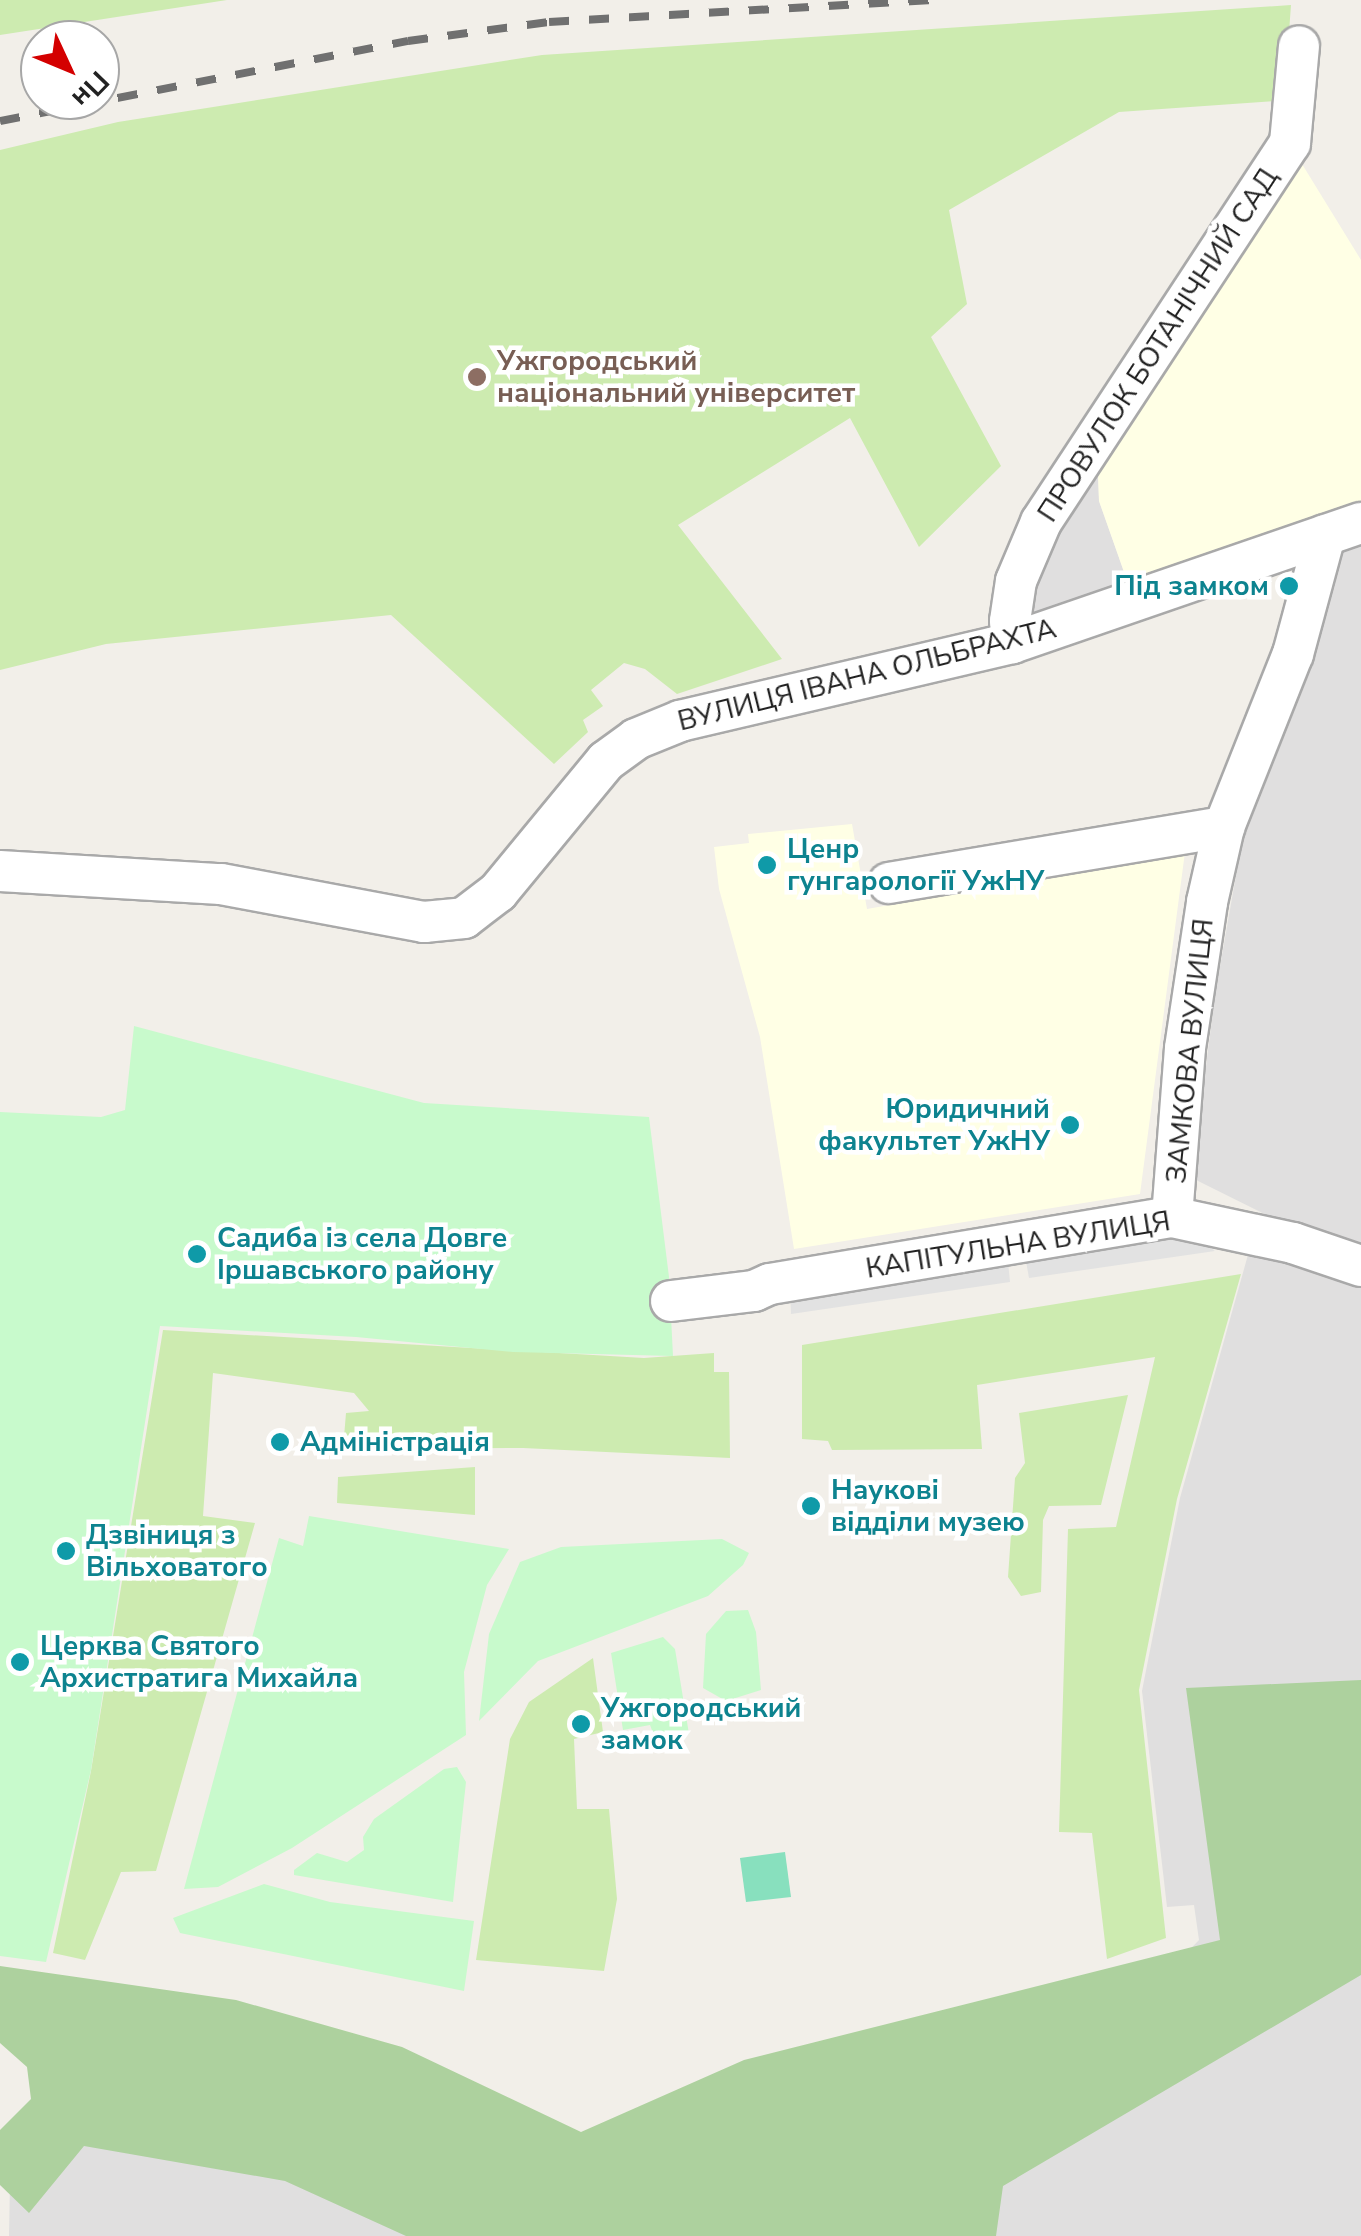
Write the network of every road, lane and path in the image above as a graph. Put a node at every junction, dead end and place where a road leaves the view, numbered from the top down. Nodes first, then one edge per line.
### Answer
1 (1299, 46) dead end
2 (1343, 529) edge
3 (1012, 643) junction
4 (1224, 827) junction
5 (0, 872) edge
6 (890, 883) dead end
7 (1172, 1217) junction
8 (1361, 1266) edge
9 (671, 1301) dead end

1 - 3 street, ПРОВУЛОК БОТАНІЧНИЙ САД
2 - 3 street, ВУЛИЦЯ ІВАНА ОЛЬБРАХТА
2 - 4 street, ЗАМКОВА ВУЛИЦЯ
3 - 5 street, ВУЛИЦЯ ІВАНА ОЛЬБРАХТА
4 - 6 street
4 - 7 street, ЗАМКОВА ВУЛИЦЯ
7 - 8 street, КАПІТУЛЬНА ВУЛИЦЯ
7 - 9 street, КАПІТУЛЬНА ВУЛИЦЯ

